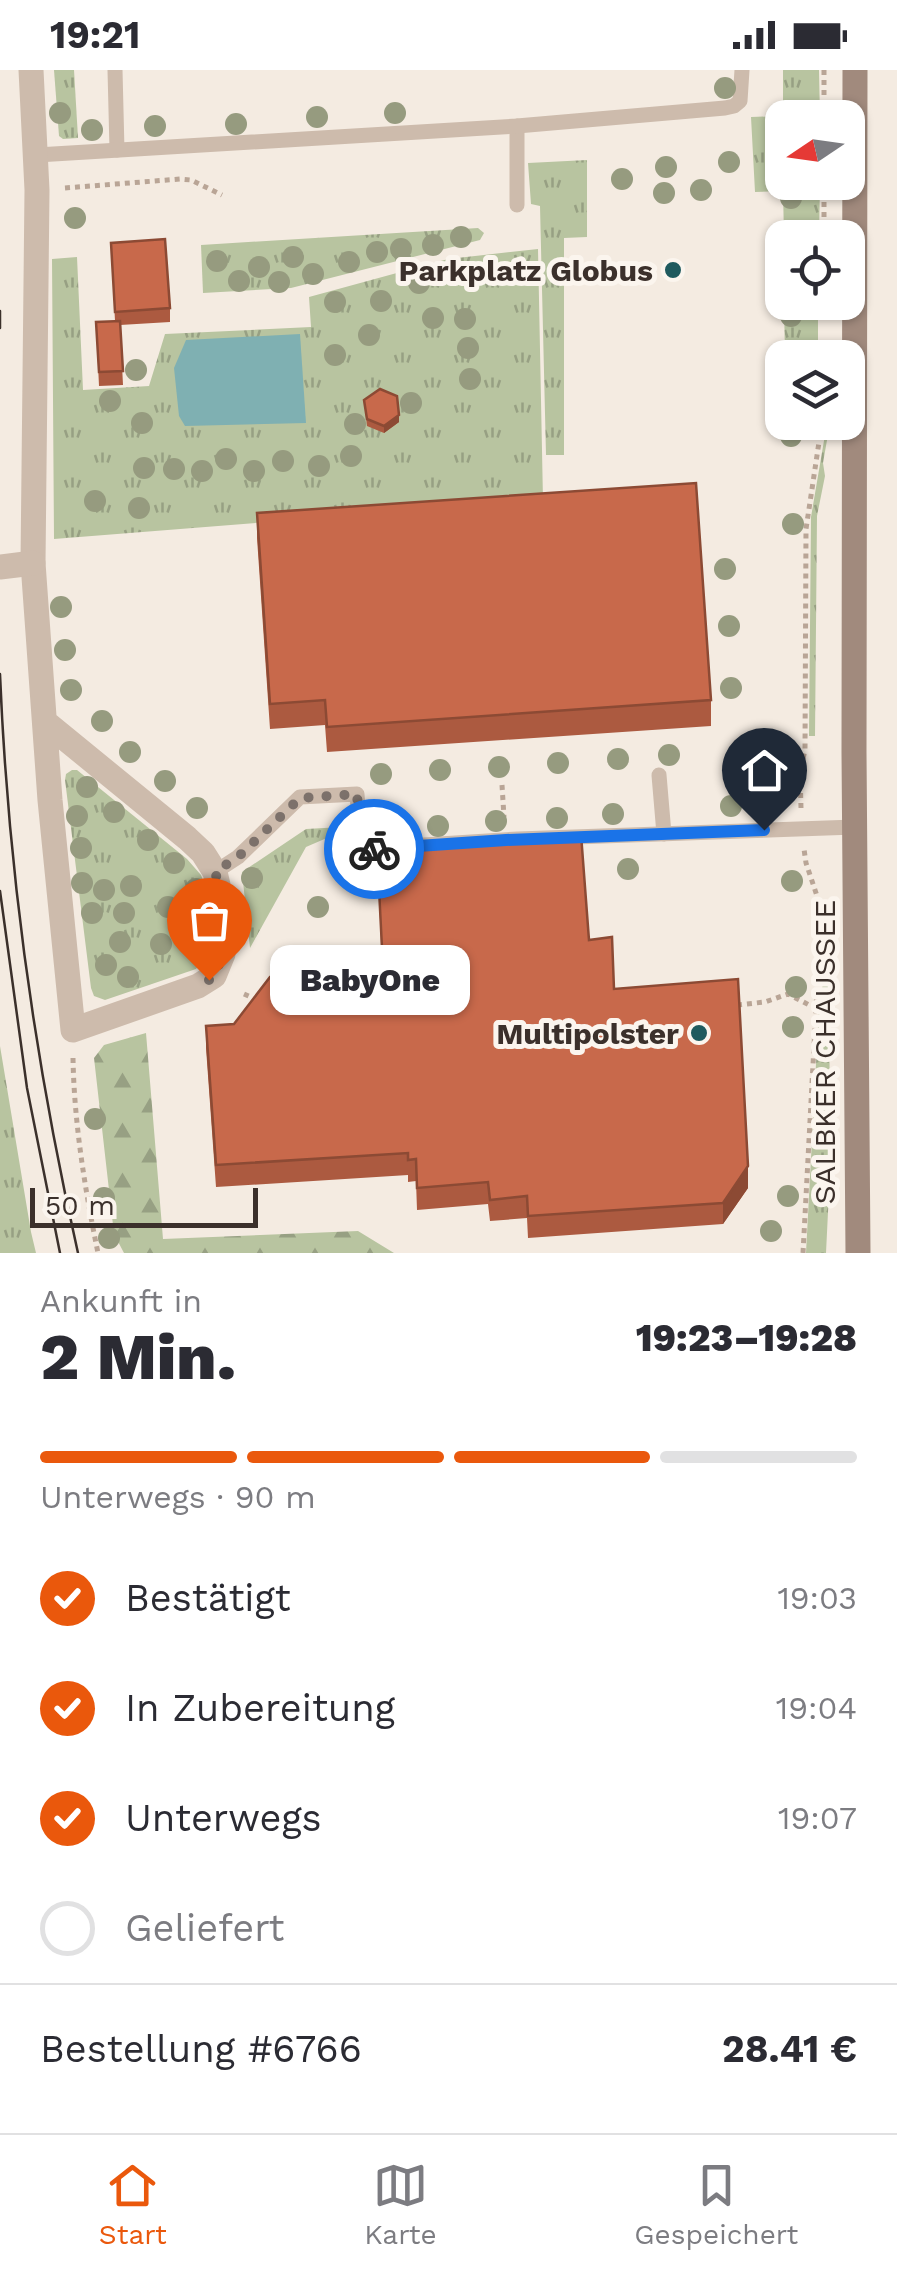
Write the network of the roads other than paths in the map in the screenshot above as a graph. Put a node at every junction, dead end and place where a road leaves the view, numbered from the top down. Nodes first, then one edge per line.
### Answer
1 (31, 70) edge
2 (115, 70) edge
3 (742, 70) edge
4 (855, 70) edge
5 (517, 126) junction
6 (117, 150) junction
7 (36, 155) junction
8 (517, 205) dead end
9 (33, 563) junction
10 (0, 566) edge
11 (45, 722) junction
12 (659, 775) dead end
13 (855, 827) junction
14 (664, 834) junction
15 (215, 872) junction
16 (858, 1253) edge

1 - 7 street
2 - 6 lane
3 - 5 lane
4 - 13 main road, SALBKER CHAUSSEE
5 - 6 lane
5 - 8 lane
6 - 7 lane
7 - 9 street
9 - 10 street
9 - 11 street
11 - 15 street
11 - 15 street
12 - 14 lane
13 - 14 lane
13 - 16 main road, SALBKER CHAUSSEE
14 - 15 lane

